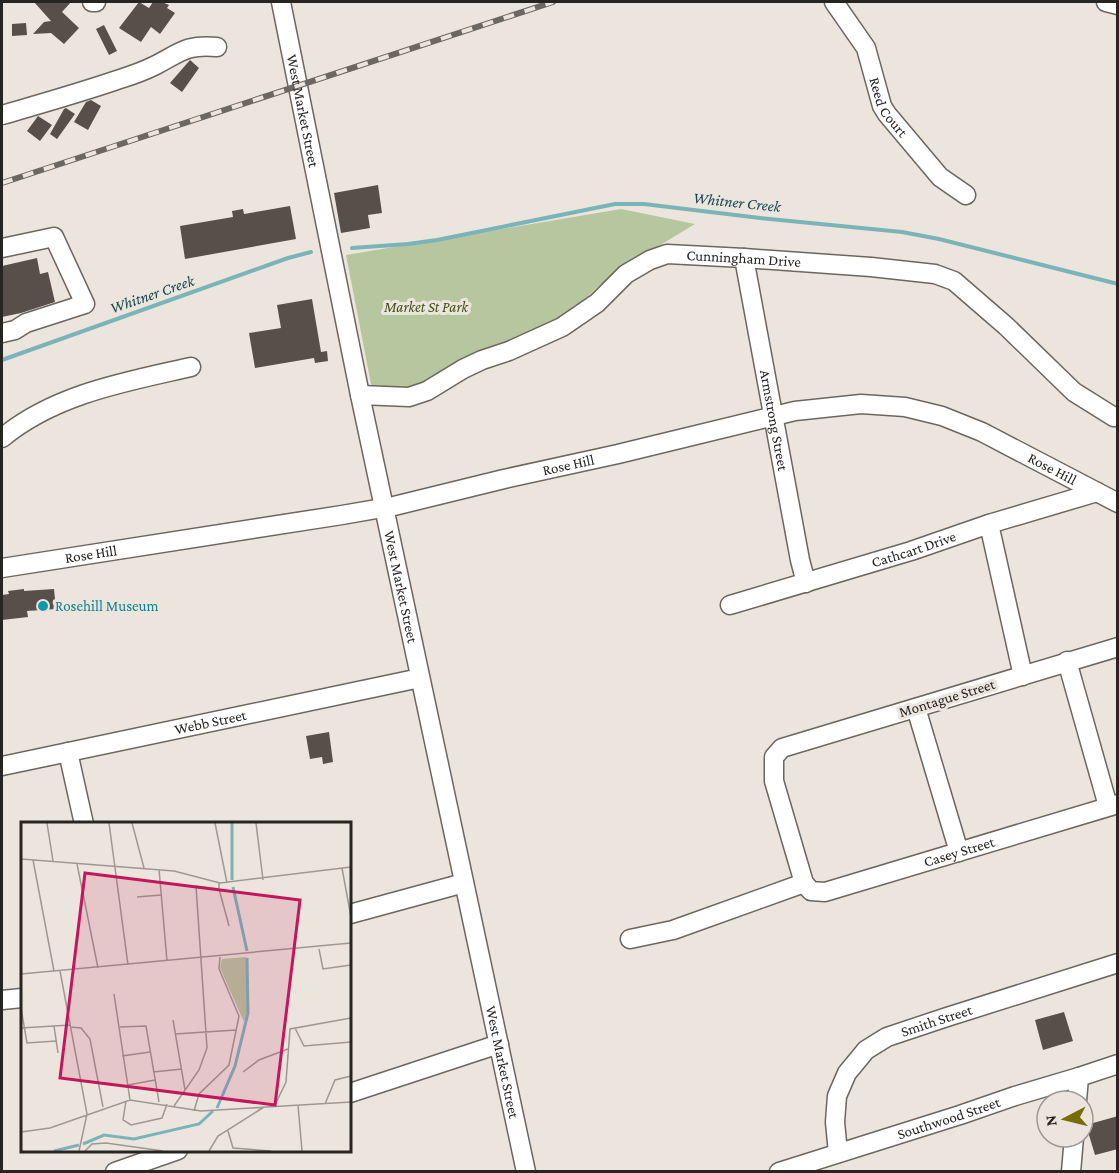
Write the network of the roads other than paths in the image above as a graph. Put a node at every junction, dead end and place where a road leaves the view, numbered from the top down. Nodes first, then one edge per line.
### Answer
1 (281, 2) edge
2 (834, 2) edge
3 (1106, 2) edge
4 (1118, 5) edge
5 (217, 47) dead end
6 (2, 115) edge
7 (966, 195) dead end
8 (2, 248) edge
9 (744, 258) junction
10 (2, 333) edge
11 (190, 367) dead end
12 (360, 395) junction
13 (772, 416) junction
14 (1118, 417) edge
15 (2, 438) edge
16 (1097, 492) junction
17 (1118, 503) edge
18 (384, 508) junction
19 (989, 524) junction
20 (2, 568) edge
21 (806, 583) junction
22 (730, 605) dead end
23 (1118, 647) edge
24 (1067, 661) junction
25 (1023, 676) junction
26 (420, 678) junction
27 (916, 708) junction
28 (68, 752) junction
29 (2, 766) edge
30 (1113, 805) edge
31 (84, 822) edge
32 (958, 852) junction
33 (464, 883) junction
34 (804, 883) junction
35 (351, 914) edge
36 (630, 939) dead end
37 (1118, 963) edge
38 (21, 998) edge
39 (2, 1000) edge
40 (499, 1044) junction
41 (1118, 1064) edge
42 (1079, 1077) junction
43 (1078, 1089) edge
44 (351, 1093) edge
45 (1073, 1149) edge
46 (172, 1152) edge
47 (830, 1160) edge
48 (115, 1172) edge
49 (526, 1172) edge
50 (779, 1172) edge
51 (1071, 1172) edge

1 - 12 street, West Market Street
2 - 7 street, Reed Court
3 - 4 street
5 - 6 street
8 - 10 street
9 - 12 street, Cunningham Drive
9 - 13 street, Armstrong Street
9 - 14 street, Cunningham Drive
11 - 15 street
12 - 18 street, West Market Street
13 - 16 street, Rose Hill
13 - 18 street, Rose Hill
13 - 21 street, Armstrong Street
16 - 17 street, Rose Hill
16 - 19 street, Cathcart Drive
18 - 20 street, Rose Hill
18 - 26 street, West Market Street
19 - 21 street, Cathcart Drive
19 - 25 street
21 - 22 street, Cathcart Drive
23 - 24 street, Montague Street
24 - 25 street, Montague Street
24 - 30 street
25 - 27 street, Montague Street
26 - 28 street, Webb Street
26 - 33 street, West Market Street
27 - 32 street
27 - 34 street, Montague Street
28 - 29 street, Webb Street
28 - 31 street
30 - 32 street, Casey Street
32 - 34 street, Casey Street
33 - 35 street
33 - 40 street, West Market Street
34 - 36 street
37 - 47 street, Smith Street
38 - 39 street
40 - 44 street
40 - 49 street, West Market Street
41 - 42 street, Southwood Street
42 - 43 street
42 - 47 street, Southwood Street
45 - 51 street
46 - 48 street
47 - 50 street, Southwood Street

